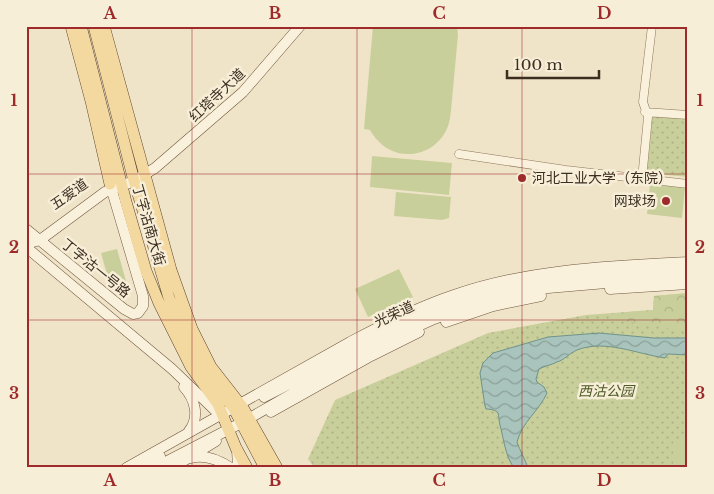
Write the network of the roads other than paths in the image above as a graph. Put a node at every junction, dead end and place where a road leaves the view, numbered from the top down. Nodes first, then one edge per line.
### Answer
1 (71, 26) edge
2 (81, 26) edge
3 (94, 26) edge
4 (104, 26) edge
5 (300, 26) edge
6 (652, 26) edge
7 (92, 67) junction
8 (91, 101) junction
9 (645, 112) junction
10 (688, 115) edge
11 (459, 154) dead end
12 (145, 175) junction
13 (134, 179) junction
14 (642, 179) junction
15 (688, 184) edge
16 (116, 185) junction
17 (26, 229) edge
18 (38, 238) junction
19 (26, 245) edge
20 (688, 262) edge
21 (688, 269) edge
22 (688, 276) edge
23 (688, 284) edge
24 (161, 360) junction
25 (242, 415) junction
26 (225, 422) junction
27 (188, 432) junction
28 (236, 448) junction
29 (185, 460) junction
30 (169, 464) edge
31 (126, 468) edge
32 (140, 468) edge
33 (154, 468) edge
34 (231, 468) edge
35 (238, 468) edge
36 (247, 468) edge
37 (265, 468) edge
38 (277, 468) edge

1 - 8 main road
2 - 7 main road, 丁字沽南大街
3 - 13 main road, 丁字沽南大街
4 - 12 main road
5 - 12 main road, 红塔寺大道
6 - 9 street
7 - 8 main road
7 - 16 main road, 丁字沽南大街
8 - 16 main road
9 - 10 street
9 - 14 street
11 - 14 street
12 - 13 main road, 红塔寺大道
12 - 25 main road
13 - 16 main road, 红塔寺大道
13 - 25 main road, 丁字沽南大街
14 - 15 street
16 - 18 main road, 五爱道
16 - 18 main road, 丁字沽一号路
16 - 26 main road, 丁字沽南大街
17 - 18 main road, 丁字沽一号路
18 - 19 main road, 五爱道
19 - 24 main road, 丁字沽一号路
20 - 25 main road
21 - 25 main road, 光荣道
22 - 25 main road, 光荣道
23 - 25 main road
24 - 26 main road, 丁字沽一号路
24 - 27 main road
25 - 26 main road
25 - 26 main road
25 - 37 main road
25 - 38 main road
26 - 27 main road
26 - 28 main road, 丁字沽南大街
26 - 29 main road
26 - 30 main road
26 - 32 main road
27 - 31 main road
28 - 35 main road
28 - 36 main road, 丁字沽南大街
29 - 30 main road
29 - 34 main road
30 - 33 main road

